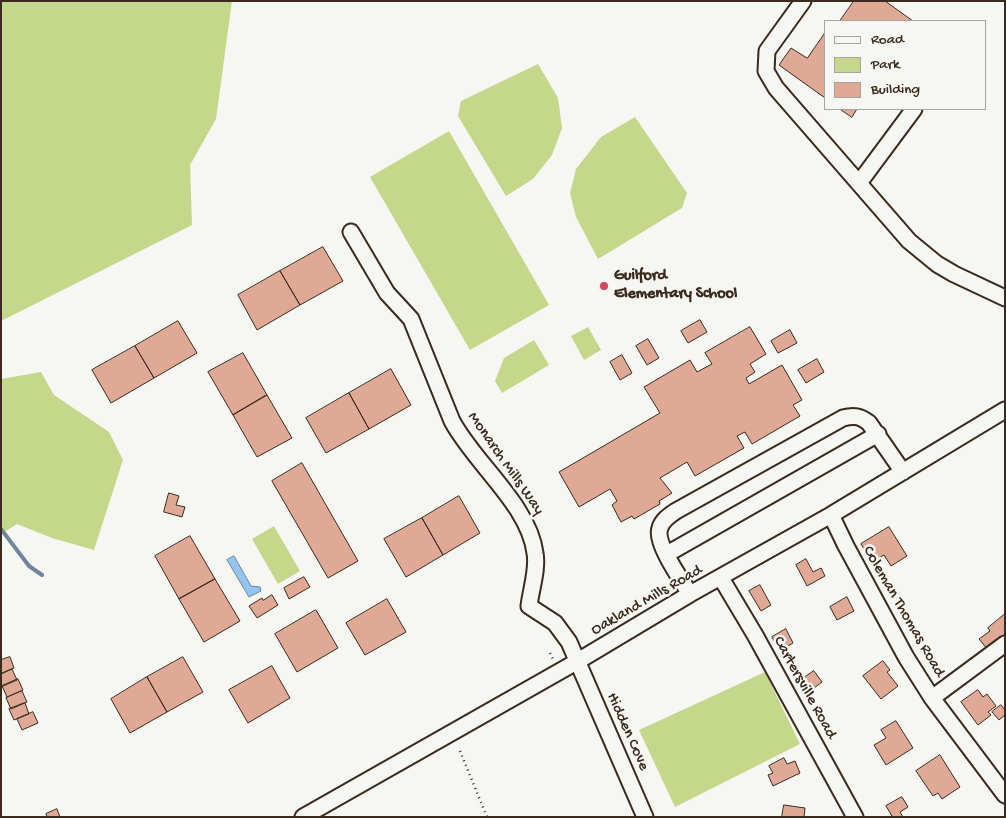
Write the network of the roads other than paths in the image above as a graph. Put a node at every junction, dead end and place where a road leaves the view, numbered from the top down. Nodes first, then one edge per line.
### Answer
1 (803, 1) edge
2 (913, 110) edge
3 (859, 183) junction
4 (351, 232) dead end
5 (1005, 298) edge
6 (1005, 410) edge
7 (878, 434) junction
8 (903, 472) junction
9 (831, 515) junction
10 (666, 554) junction
11 (721, 578) junction
12 (690, 594) junction
13 (1005, 644) edge
14 (578, 661) junction
15 (932, 698) junction
16 (1005, 795) edge
17 (303, 817) edge
18 (645, 817) edge
19 (855, 817) edge

1 - 3 street
2 - 3 street
3 - 5 street
4 - 14 street, Monarch Mills Way
6 - 8 street, Oakland Mills Road
7 - 8 street
7 - 10 street
7 - 10 street
8 - 9 street, Oakland Mills Road
9 - 11 street, Oakland Mills Road
9 - 15 street, Coleman Thomas Road
10 - 12 street
11 - 12 street, Oakland Mills Road
11 - 19 street, Cartersville Road
12 - 14 street, Oakland Mills Road
13 - 15 street
14 - 17 street, Oakland Mills Road
14 - 18 street, Hidden Cove
15 - 16 street, Coleman Thomas Road

